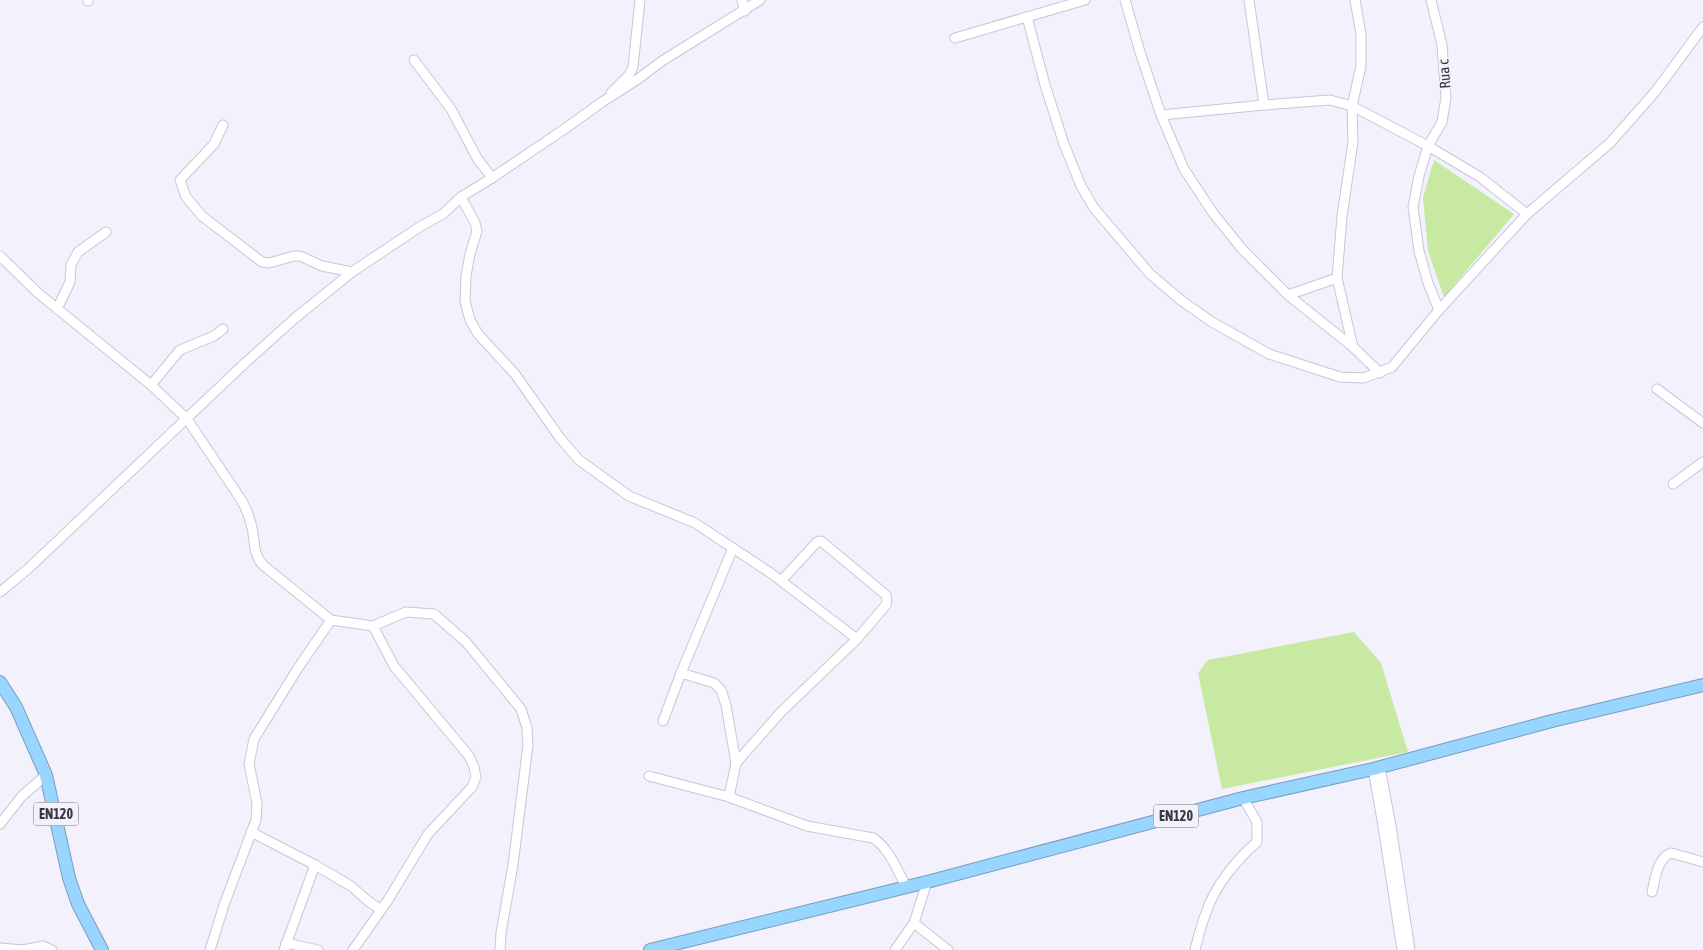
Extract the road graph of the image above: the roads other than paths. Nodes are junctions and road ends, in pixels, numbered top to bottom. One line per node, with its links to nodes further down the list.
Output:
1 (640, 0): 14 (street)
2 (742, 0): 9 (street)
3 (760, 0): 9 (street)
4 (1085, 0): 10 (street)
5 (1125, 0): 17 (street)
6 (1249, 0): 15 (street)
7 (1355, 0): 16 (street)
8 (1431, 0): 19 (street, Rua c)
9 (745, 10): 14 (street)
10 (1028, 17): 12 (street); 32 (street)
11 (1703, 27): 22 (street)
12 (955, 38)
13 (414, 60): 20 (street)
14 (602, 102): 20 (street)
15 (1264, 105): 16 (street); 17 (street)
16 (1352, 106): 19 (street); 26 (street)
17 (1162, 115): 27 (street)
18 (223, 125): 25 (street)
19 (1428, 146): 22 (street); 29 (street, Rua c)
20 (492, 178): 21 (street)
21 (461, 197): 25 (street); 39 (street)
22 (1527, 214): 29 (street)
23 (106, 232): 28 (street)
24 (0, 256): 28 (street)
25 (352, 272): 35 (street)
26 (1338, 278): 27 (street); 31 (street)
27 (1288, 295): 31 (street)
28 (56, 308): 33 (street)
29 (1439, 310): 32 (street)
30 (223, 329): 33 (street)
31 (1353, 347): 32 (street)
32 (1380, 373)
33 (151, 385): 35 (street)
34 (1657, 389): 36 (street)
35 (187, 419): 41 (street); 42 (street)
36 (1703, 423)
37 (1703, 462): 38 (street)
38 (1673, 484)
39 (733, 548): 40 (street); 45 (street)
40 (781, 581): 44 (street); 44 (street)
41 (0, 592)
42 (331, 620): 43 (street); 56 (street)
43 (373, 626): 62 (street); 72 (street)
44 (857, 639): 49 (street)
45 (681, 673): 48 (street); 49 (street)
46 (0, 682): 51 (highway, EN120)
47 (1703, 685): 50 (highway, EN120)
48 (663, 721)
49 (736, 763): 53 (street)
50 (1376, 768): 54 (highway, EN120); 77 (street); 78 (street)
51 (46, 775): 55 (street); 68 (highway, EN120)
52 (649, 776): 53 (street)
53 (729, 797): 60 (street)
54 (1243, 798): 59 (highway, EN120); 76 (street)
55 (0, 824)
56 (251, 832): 58 (street); 69 (street)
57 (1703, 862): 61 (street)
58 (315, 865): 62 (street); 64 (street)
59 (927, 882): 60 (highway, EN120); 63 (street)
60 (906, 886): 66 (highway, EN120)
61 (1652, 892)
62 (381, 910): 71 (street)
63 (914, 923): 74 (street); 75 (street)
64 (285, 947): 70 (street)
65 (0, 948): 67 (street)
66 (667, 948): 73 (highway, EN120)
67 (52, 950)
68 (102, 950)
69 (210, 950)
70 (318, 950)
71 (353, 950)
72 (500, 950)
73 (650, 950)
74 (895, 950)
75 (948, 950)
76 (1195, 950)
77 (1402, 950)
78 (1410, 950)

